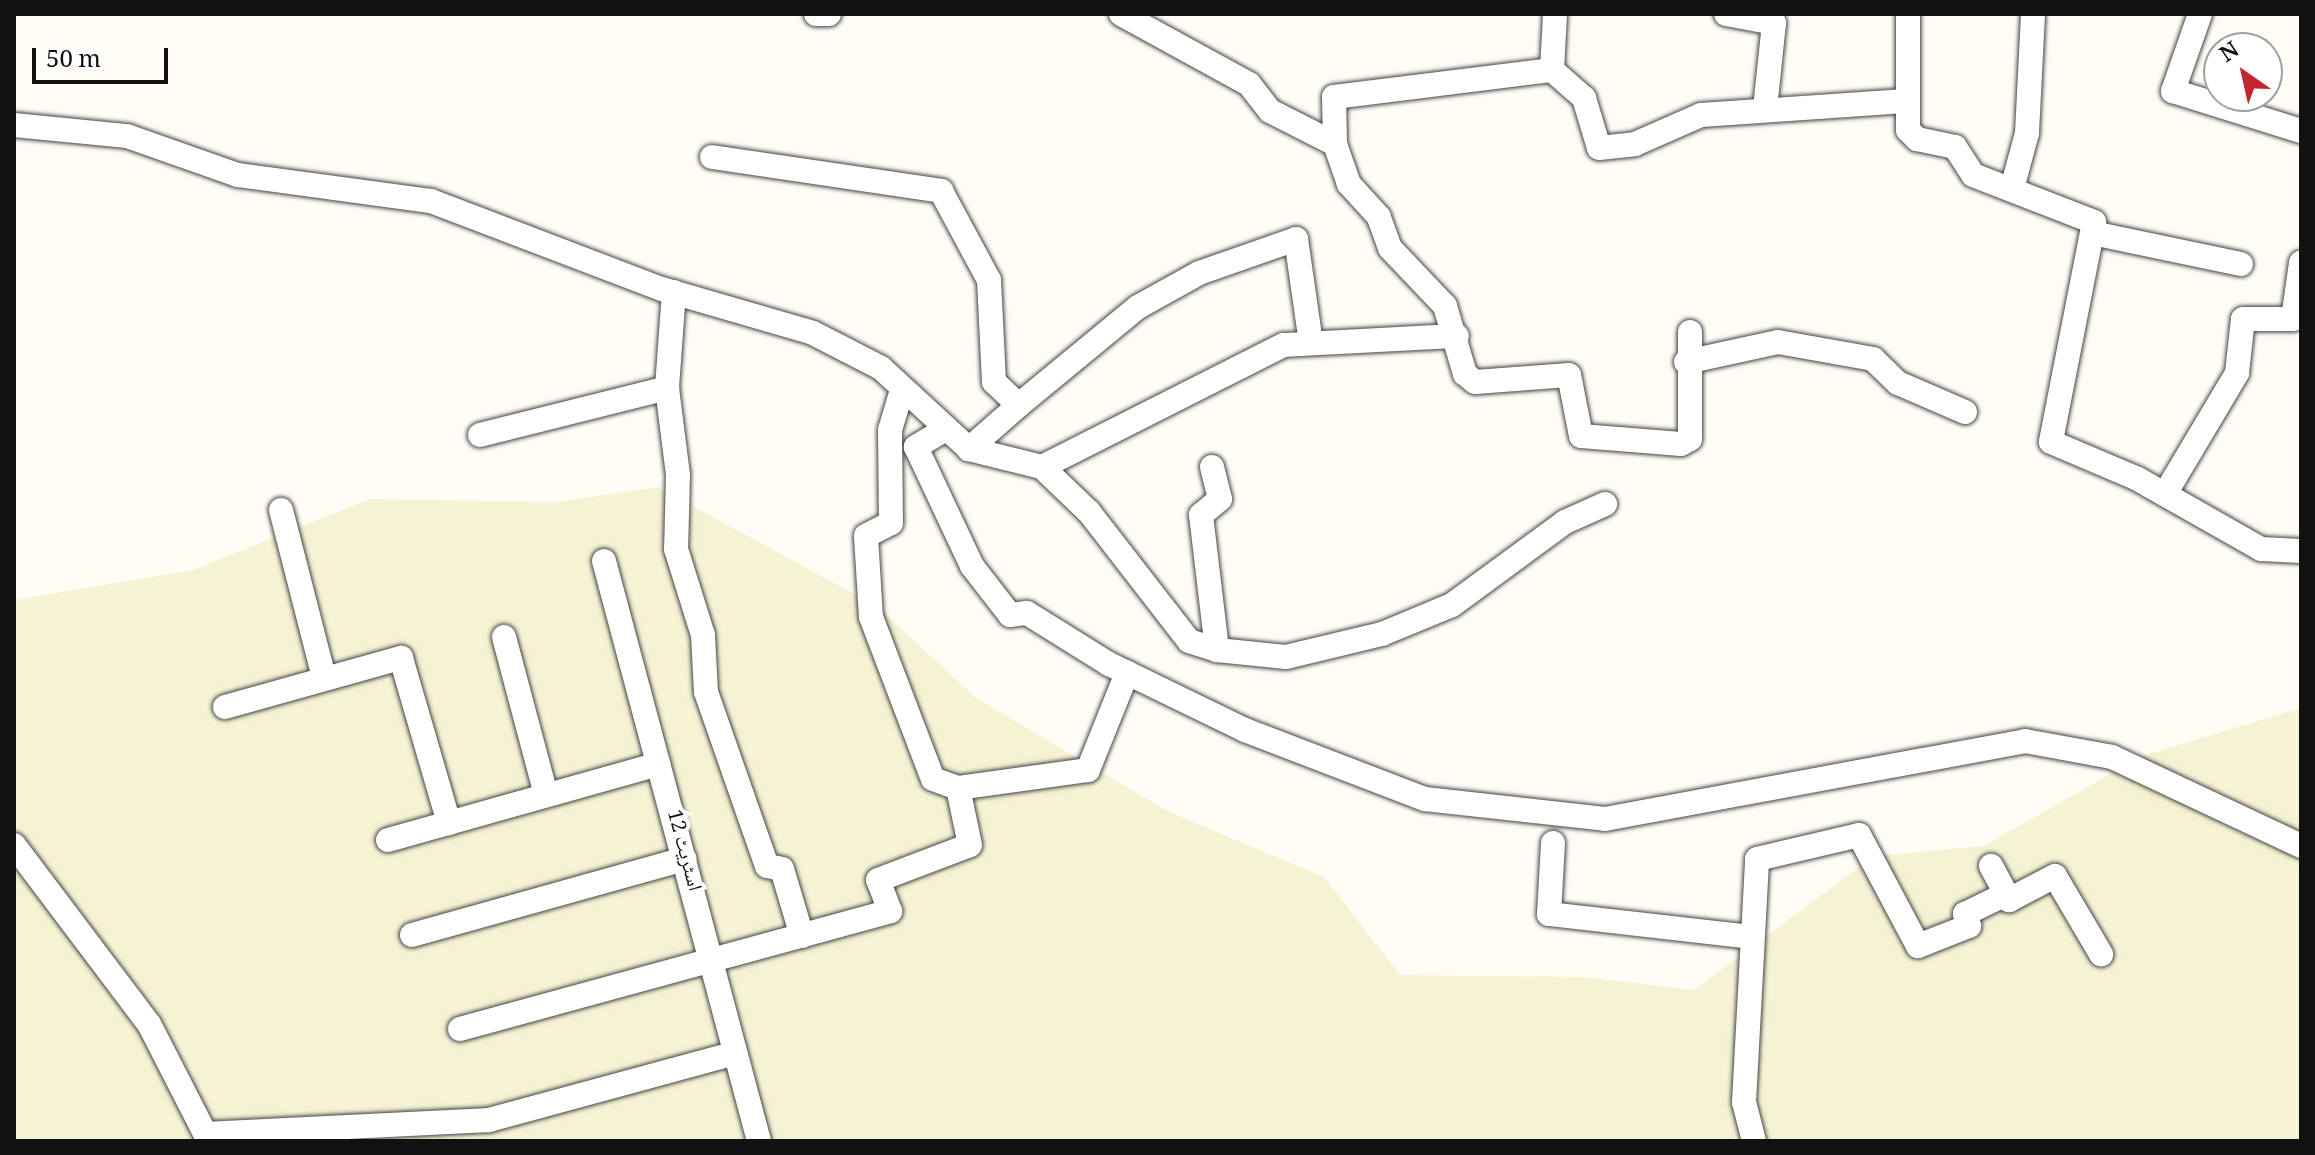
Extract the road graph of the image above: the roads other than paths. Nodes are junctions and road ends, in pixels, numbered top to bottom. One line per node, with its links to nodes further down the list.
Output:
1 (816, 14): 2 (street)
2 (829, 14)
3 (1121, 14): 14 (street)
4 (1555, 14): 9 (street)
5 (1726, 14): 11 (street)
6 (1908, 14): 10 (street)
7 (2033, 14): 16 (street)
8 (2200, 14): 13 (street)
9 (1552, 70): 11 (street); 14 (street)
10 (1906, 101): 11 (street); 16 (street)
11 (1765, 108)
12 (14, 125): 20 (street)
13 (2301, 131)
14 (1335, 144): 22 (street)
15 (712, 157): 27 (street)
16 (2013, 185): 17 (street)
17 (2097, 234): 19 (street); 34 (street)
18 (2301, 263): 34 (street)
19 (2241, 264)
20 (674, 292): 25 (street); 26 (street)
21 (1690, 332): 24 (street)
22 (1457, 336): 23 (street); 24 (street)
23 (1311, 343): 27 (street); 32 (street)
24 (1686, 362): 28 (street)
25 (667, 388): 30 (street); 56 (street)
26 (902, 390): 29 (street); 45 (street)
27 (1019, 405): 31 (street)
28 (1965, 412)
29 (944, 430): 31 (street); 41 (street)
30 (480, 435)
31 (969, 449): 32 (street)
32 (1042, 467): 40 (street)
33 (1212, 467): 40 (street)
34 (2165, 494): 37 (street)
35 (1605, 504): 40 (street)
36 (281, 510): 42 (street)
37 (2301, 551)
38 (604, 561): 44 (street, اسٹریٹ 12)
39 (504, 637): 46 (street)
40 (1217, 650)
41 (1127, 673): 45 (street); 51 (street)
42 (324, 678): 43 (street); 47 (street)
43 (225, 707)
44 (659, 764): 46 (street); 52 (street, اسٹریٹ 12)
45 (958, 788): 56 (street)
46 (546, 795): 47 (street)
47 (449, 823): 48 (street)
48 (388, 840)
49 (1553, 843): 57 (street)
50 (14, 845): 62 (street)
51 (2301, 846)
52 (685, 859): 55 (street); 59 (street, اسٹریٹ 12)
53 (1991, 866): 54 (street)
54 (2006, 894): 57 (street); 58 (street)
55 (412, 935)
56 (802, 936): 59 (street)
57 (1752, 937): 64 (street)
58 (2101, 954)
59 (711, 963): 60 (street); 61 (street, اسٹریٹ 12)
60 (460, 1029)
61 (735, 1053): 62 (street); 63 (street, اسٹریٹ 12)
62 (208, 1138)
63 (759, 1141)
64 (1754, 1141)

